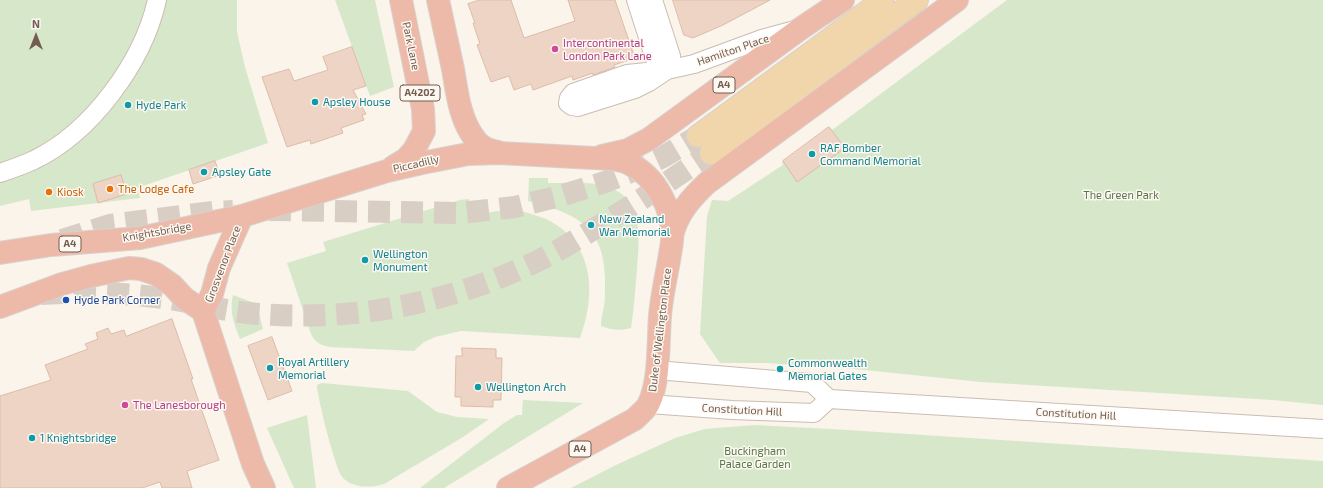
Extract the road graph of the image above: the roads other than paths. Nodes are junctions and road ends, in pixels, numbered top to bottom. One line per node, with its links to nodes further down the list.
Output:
1 (157, 0): 15 (street)
2 (401, 0): 14 (highway, Park Lane / A4202)
3 (438, 0): 12 (highway, A4202)
4 (636, 0): 11 (street)
5 (653, 0): 11 (street)
6 (843, 0): 10 (highway, A4)
7 (883, 0): 8 (main road, A4)
8 (917, 0)
9 (957, 0): 17 (highway, A4)
10 (800, 29): 11 (street, Hamilton Place); 13 (highway, A4)
11 (667, 70)
12 (499, 153): 13 (highway, Piccadilly / A4); 14 (highway, Piccadilly / A4)
13 (597, 158): 17 (highway, Duke of Wellington Place / A4)
14 (387, 171): 16 (highway, Piccadilly / A4)
15 (0, 173)
16 (242, 216): 18 (highway, Knightsbridge / A4); 20 (highway, Grosvenor Place)
17 (672, 239): 21 (highway, Duke of Wellington Place / A4)
18 (0, 253)
19 (0, 307): 20 (highway, Grosvenor Place)
20 (203, 311): 25 (highway, Grosvenor Place)
21 (656, 370): 22 (street); 23 (highway, Duke of Wellington Place / A4)
22 (829, 399): 23 (street, Constitution Hill); 24 (street, Constitution Hill)
23 (649, 404): 26 (highway, Duke of Wellington Place / A4)
24 (1323, 429)
25 (264, 488)
26 (508, 488)

